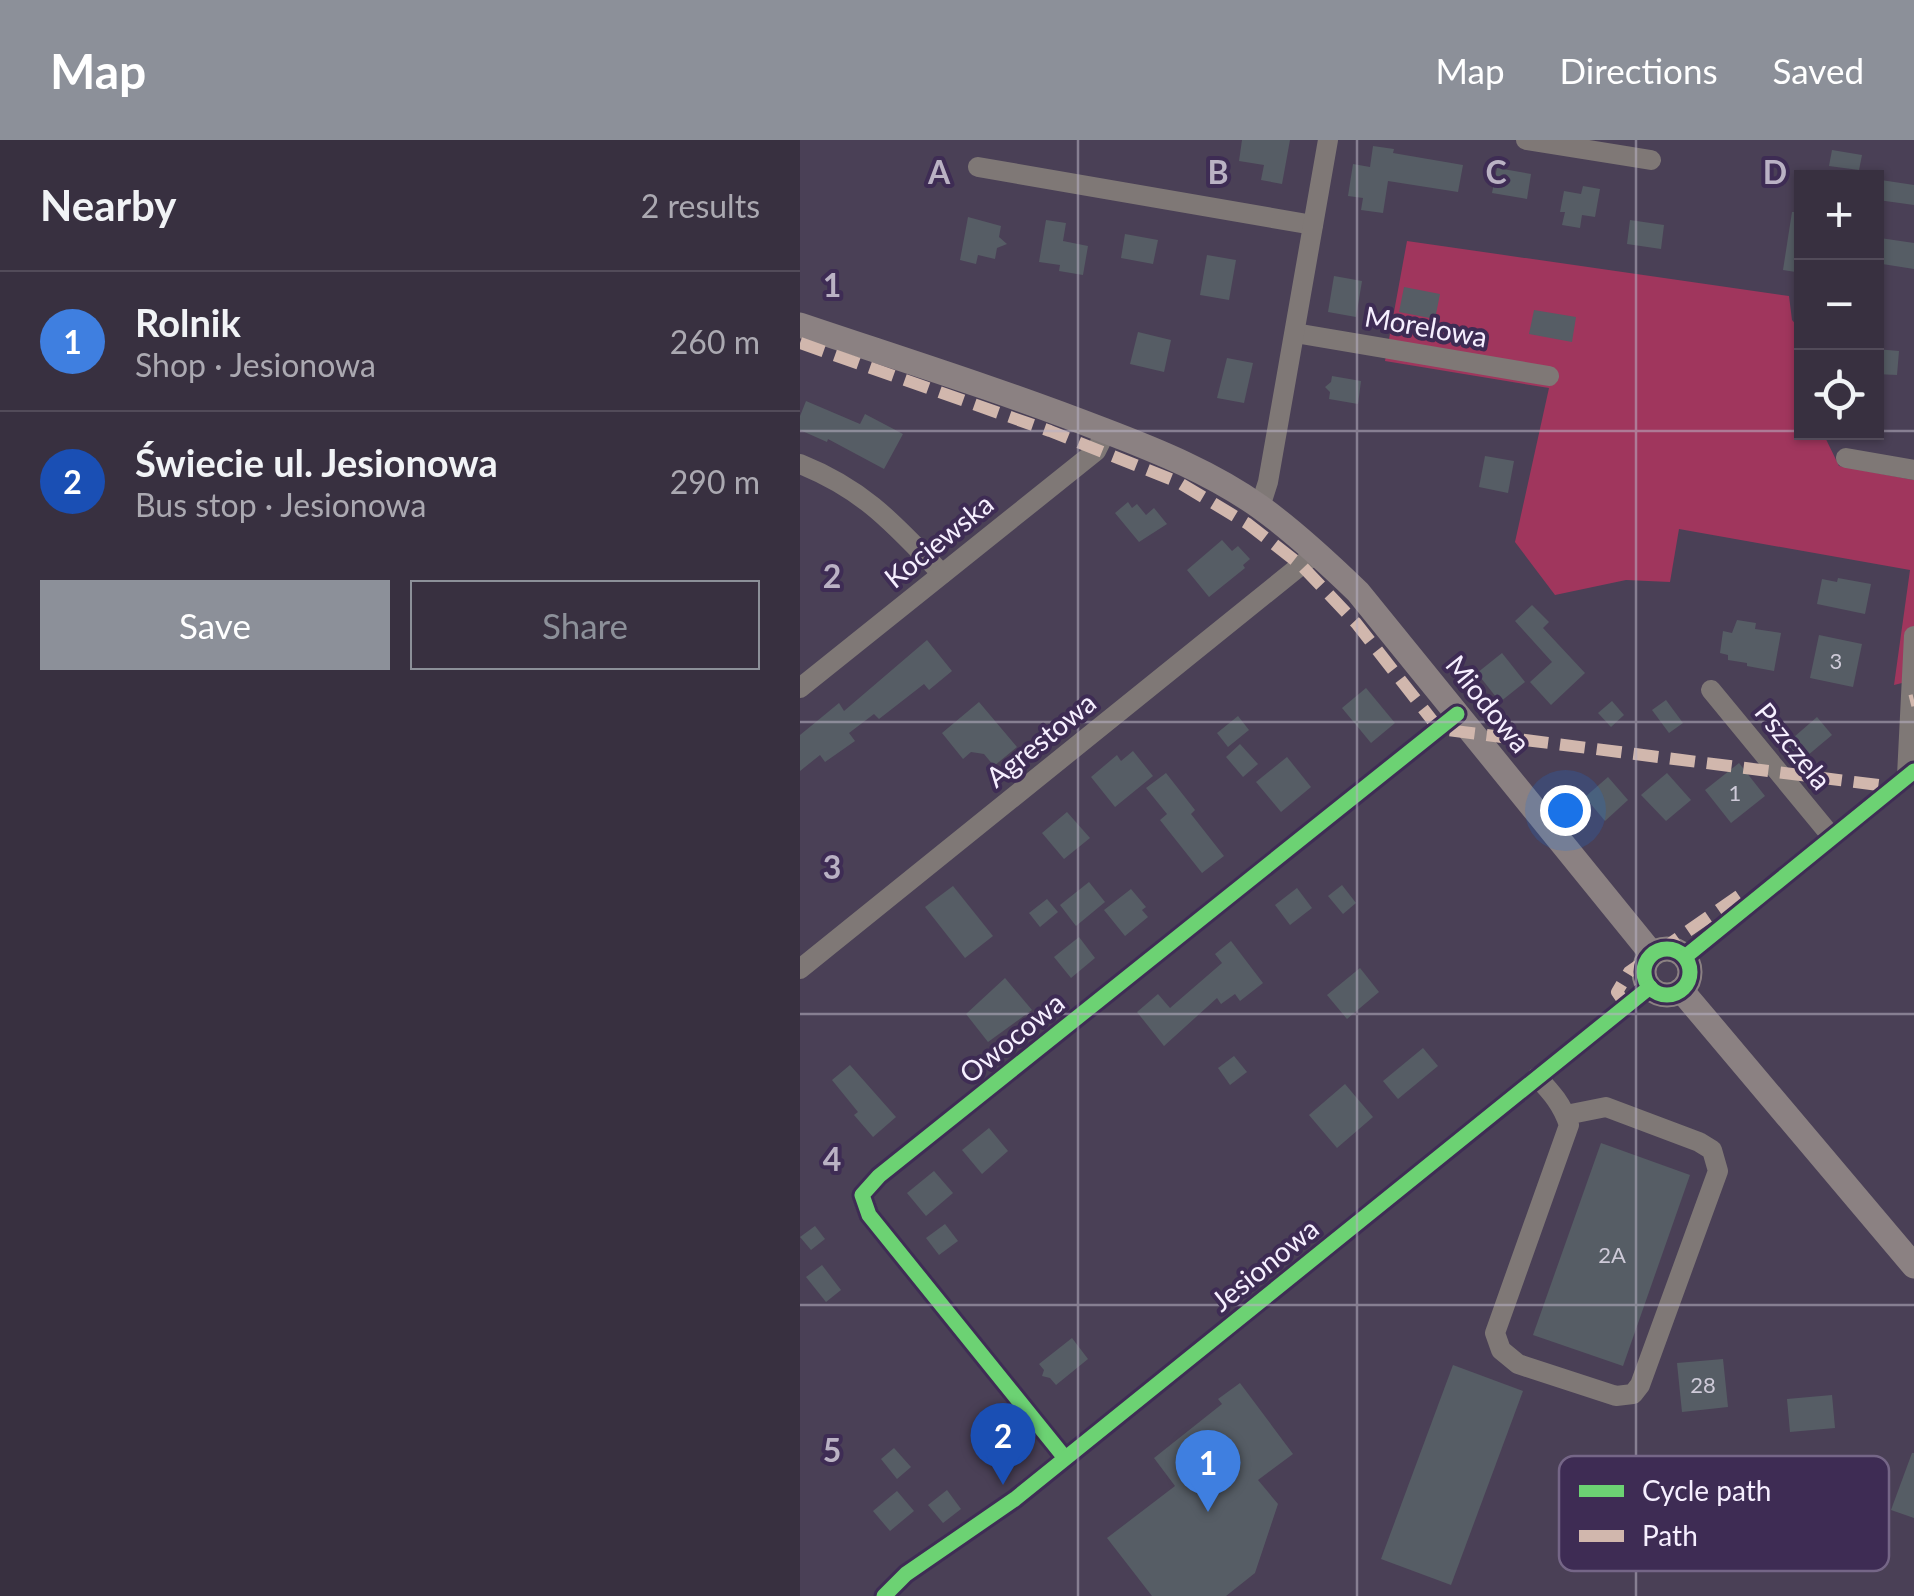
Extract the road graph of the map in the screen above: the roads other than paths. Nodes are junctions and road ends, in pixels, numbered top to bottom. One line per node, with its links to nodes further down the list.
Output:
1 (1328, 140): 5 (street)
2 (1526, 140): 3 (street)
3 (1651, 160)
4 (978, 167): 5 (street)
5 (1312, 225): 7 (street)
6 (800, 325): 9 (main road, Miodowa)
7 (1295, 333): 8 (street, Morelowa); 13 (street)
8 (1549, 376)
9 (1106, 431): 13 (main road, Miodowa); 15 (street, Kociewska)
10 (1846, 458): 12 (street)
11 (800, 464): 15 (street)
12 (1914, 470)
13 (1260, 507): 14 (main road, Miodowa)
14 (1316, 552): 19 (main road, Miodowa); 24 (street, Agrestowa)
15 (942, 574): 17 (street, Kociewska)
16 (1914, 636): 20 (street)
17 (800, 688)
18 (1711, 690): 21 (street, Pszczela)
19 (1458, 714): 22 (main road, Miodowa); 30 (street, Owocowa)
20 (1911, 773): 21 (street)
21 (1832, 837): 23 (street)
22 (1652, 954): 23 (main road); 25 (main road)
23 (1685, 957): 26 (main road)
24 (800, 969)
25 (1650, 987): 26 (main road); 27 (street, Jesionowa)
26 (1682, 990): 29 (main road)
27 (1536, 1077): 28 (street); 30 (street, Jesionowa)
28 (1566, 1115): 28 (street)
29 (1914, 1266)
30 (1066, 1458): 31 (street, Jesionowa)
31 (886, 1596)

